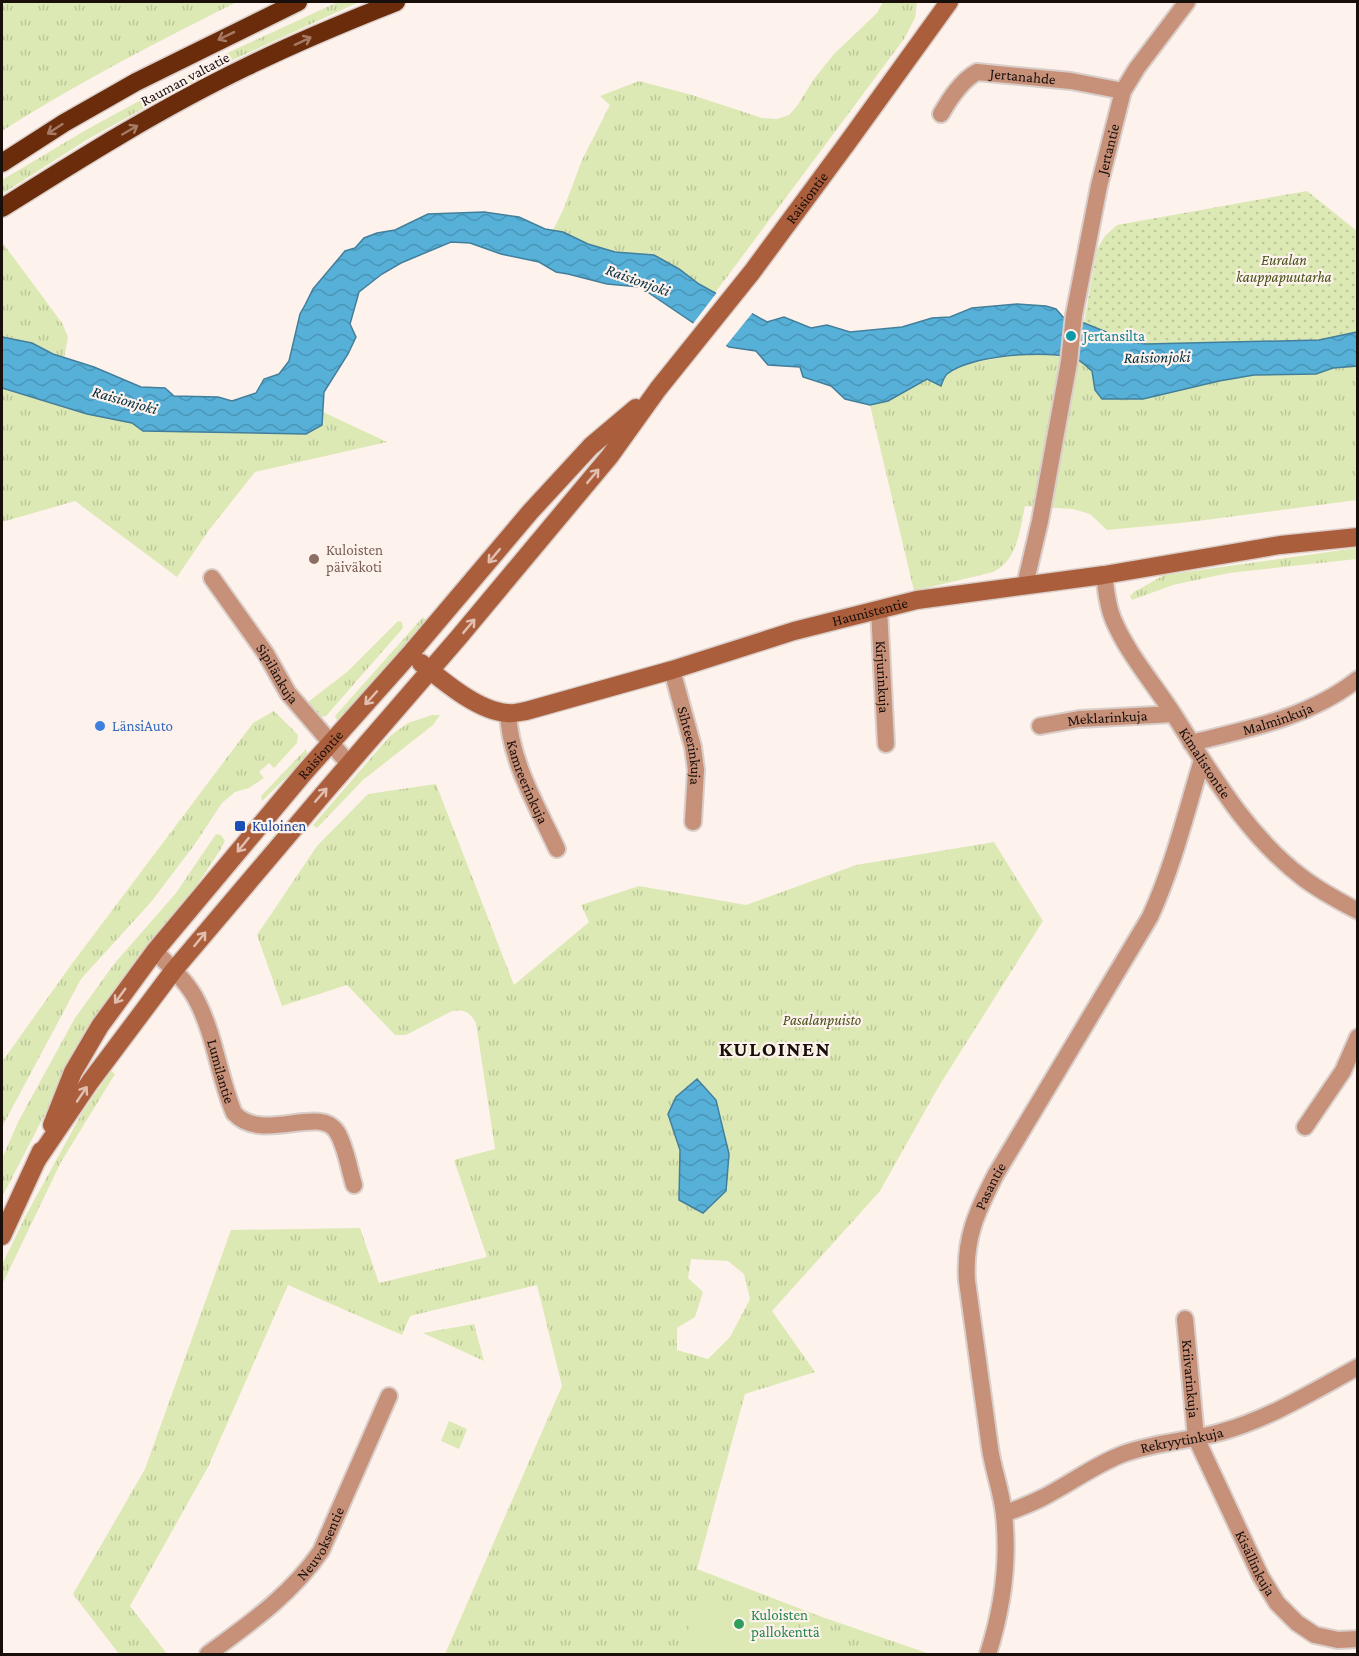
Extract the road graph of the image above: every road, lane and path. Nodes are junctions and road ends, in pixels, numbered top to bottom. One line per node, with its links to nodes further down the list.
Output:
1 (298, 2): 7 (highway, Rauman valtatie, one-way to 7)
2 (396, 2): 8 (highway, Rauman valtatie, one-way to 2)
3 (949, 2): 9 (main road, Raisiontie)
4 (1187, 2): 5 (street, Jertantie)
5 (1123, 91): 6 (street, Jertanahde); 13 (street, Jertantie)
6 (941, 114)
7 (2, 163)
8 (2, 208)
9 (658, 389): 15 (main road, Raisiontie, one-way to 15); 16 (main road, Raisiontie, one-way to 9)
10 (1358, 537): 11 (main road, Haunistentie)
11 (1104, 574): 13 (main road, Haunistentie); 20 (street, Kimalistontie)
12 (212, 578): 22 (street, Sipilänkuja)
13 (1025, 585): 14 (main road, Haunistentie)
14 (879, 609): 17 (main road, Haunistentie); 24 (street, Kirjurinkuja)
15 (410, 654): 16 (main road, Haunistentie); 22 (main road, Raisiontie, one-way to 22)
16 (430, 670): 19 (main road, Haunistentie); 26 (main road, Raisiontie)
17 (672, 670): 19 (main road, Haunistentie); 27 (street, Sihteerinkuja)
18 (1358, 679): 23 (street, Malminkuja)
19 (508, 713): 28 (street, Kamreerinkuja)
20 (1173, 714): 21 (street, Meklarinkuja); 23 (street, Kimalistontie)
21 (1040, 726)
22 (331, 742): 26 (street, Sipilänkuja); 30 (main road, Raisiontie, one-way to 30)
23 (1191, 743): 25 (street, Kimalistontie)
24 (886, 744)
25 (1202, 760): 29 (street, Kimalistontie); 42 (street, Pasantie)
26 (349, 764): 31 (main road, Raisiontie, one-way to 26)
27 (693, 822)
28 (557, 849)
29 (1358, 911)
30 (155, 951): 31 (street, Lumilantie); 34 (main road, Raisiontie, one-way to 34)
31 (174, 970): 34 (main road, Raisiontie, one-way to 31); 35 (street, Lumilantie)
32 (1358, 1037): 33 (street)
33 (1305, 1127)
34 (37, 1160): 36 (main road, Raisiontie)
35 (354, 1185)
36 (6, 1213): 37 (main road, Raisiontie)
37 (2, 1236)
38 (1185, 1319): 41 (street, Kriivarinkuja)
39 (1358, 1367): 41 (street, Rekryytinkuja)
40 (389, 1396): 44 (street, Neuvoksentie)
41 (1196, 1438): 42 (street, Rekryytinkuja); 43 (street, Kisällinkuja)
42 (1004, 1514): 45 (street, Pasantie)
43 (1358, 1639)
44 (208, 1654)
45 (988, 1654)

